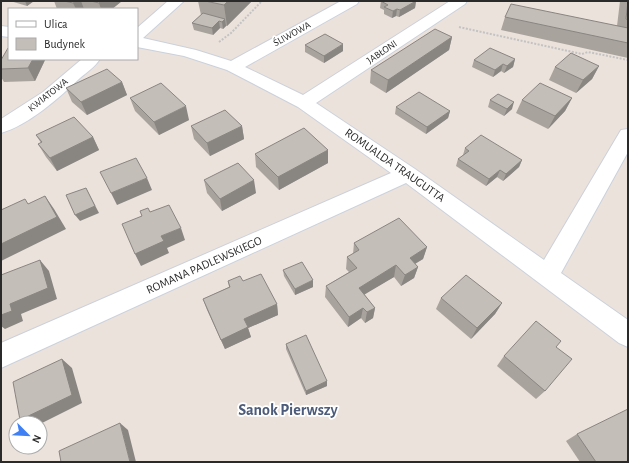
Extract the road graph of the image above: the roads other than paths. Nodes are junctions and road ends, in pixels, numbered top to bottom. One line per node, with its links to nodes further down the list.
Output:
1 (177, 1): 4 (street)
2 (352, 1): 7 (street, ŚLIWOWA)
3 (460, 1): 8 (street, JABŁONI)
4 (138, 35)
5 (138, 42): 7 (street, ROMUALDA TRAUGUTTA)
6 (91, 60): 9 (street, KWIATOWA)
7 (233, 67): 8 (street, ROMUALDA TRAUGUTTA)
8 (304, 103): 11 (street, ROMUALDA TRAUGUTTA)
9 (1, 127)
10 (628, 135): 12 (street)
11 (408, 174): 12 (street, ROMUALDA TRAUGUTTA); 14 (street, ROMANA PADLEWSKIEGO)
12 (548, 275): 13 (street, ROMUALDA TRAUGUTTA)
13 (628, 335)
14 (1, 356)

